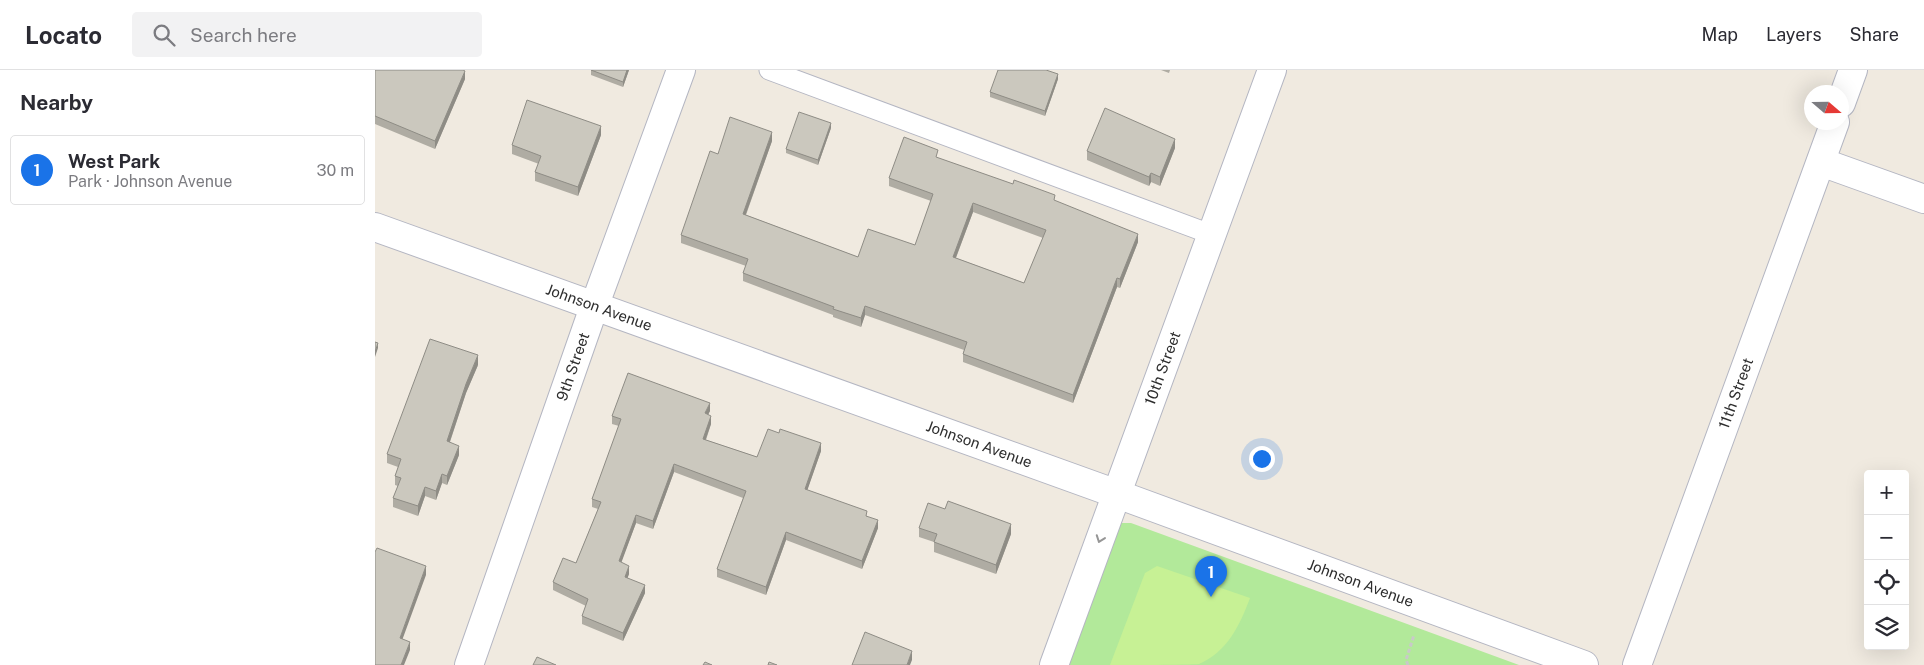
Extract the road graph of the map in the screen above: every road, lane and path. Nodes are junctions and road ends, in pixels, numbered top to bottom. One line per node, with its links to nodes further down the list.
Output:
1 (681, 70): 11 (street, 9th Street)
2 (769, 70): 10 (lane)
3 (1273, 70): 10 (street, 10th Street)
4 (1853, 70): 5 (street)
5 (1848, 85)
6 (1832, 130): 7 (street, 11th Street)
7 (1821, 162): 8 (street); 16 (street, 11th Street)
8 (1924, 199)
9 (375, 227): 11 (street, Johnson Avenue)
10 (1213, 235): 12 (street, 10th Street)
11 (594, 307): 12 (street, Johnson Avenue); 13 (street, 9th Street)
12 (1117, 494): 14 (street, 10th Street, one-way to 14); 15 (street, Johnson Avenue)
13 (469, 665)
14 (1054, 665)
15 (1585, 665)
16 (1637, 665)

